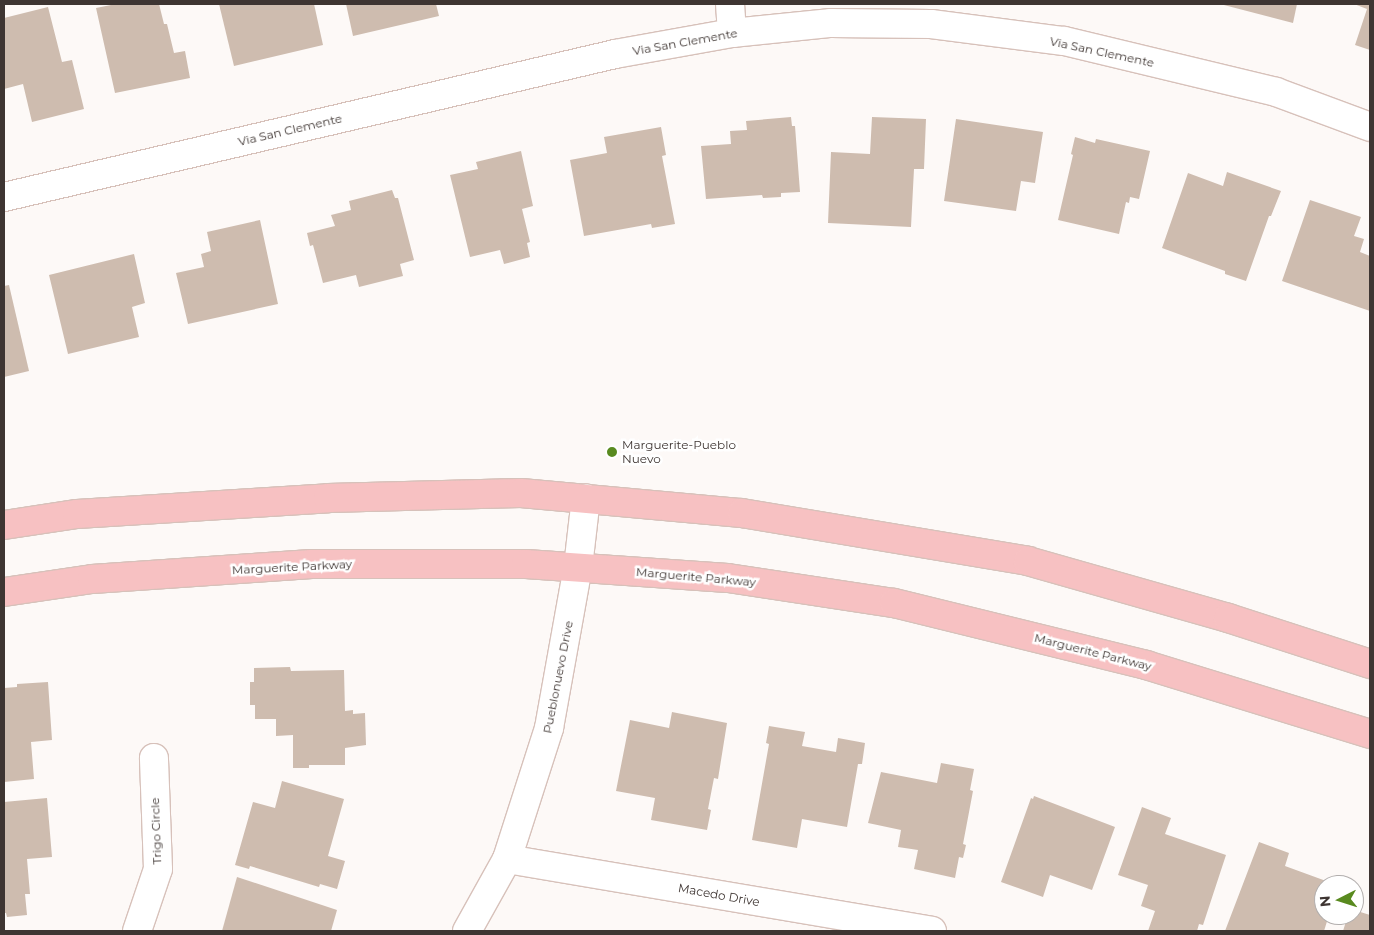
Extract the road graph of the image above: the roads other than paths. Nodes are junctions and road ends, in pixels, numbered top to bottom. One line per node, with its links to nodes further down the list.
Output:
1 (730, 4): 2 (street)
2 (732, 32): 3 (street, Via San Clemente); 4 (street, Via San Clemente)
3 (1370, 127)
4 (4, 197)
5 (586, 498): 6 (main road); 7 (street, Pueblonuevo Drive); 9 (main road)
6 (4, 525)
7 (578, 567): 8 (main road, Marguerite Parkway); 10 (main road, Marguerite Parkway); 12 (street, Pueblonuevo Drive)
8 (4, 592)
9 (1370, 664)
10 (1370, 734)
11 (154, 758): 13 (street, Trigo Circle)
12 (506, 858): 14 (street, Pueblonuevo Drive); 15 (street, Macedo Drive)
13 (137, 931)
14 (467, 931)
15 (932, 931)

